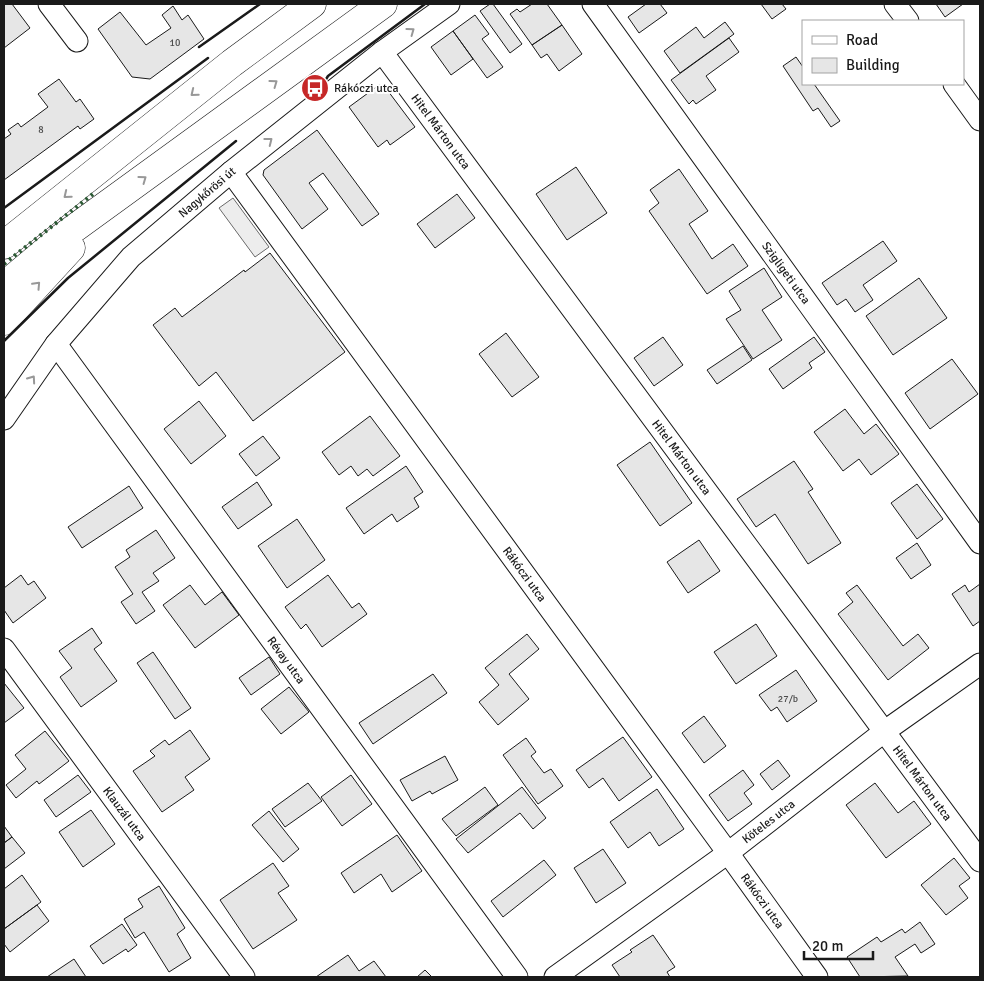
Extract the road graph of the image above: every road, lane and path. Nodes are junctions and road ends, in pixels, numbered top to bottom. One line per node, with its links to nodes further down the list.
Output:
1 (50, 4): 8 (street)
2 (312, 4): 14 (main road, one-way to 14)
3 (383, 4): 13 (main road, one-way to 3)
4 (449, 4): 9 (street, Nagykőrösi út, one-way to 4)
5 (592, 4): 19 (street, Szigligeti utca)
6 (895, 4): 7 (street)
7 (907, 20)
8 (77, 41)
9 (382, 52): 12 (street, Nagykőrösi út, one-way to 9); 22 (street, Hitel Márton utca)
10 (955, 85): 11 (street)
11 (980, 120)
12 (231, 172): 17 (street, Nagykőrösi út); 23 (street, Rákóczi utca)
13 (104, 208): 15 (main road); 16 (main road, one-way to 13)
14 (4, 245)
15 (4, 286)
16 (4, 321)
17 (56, 344): 18 (street, Nagykőrösi út, one-way to 17); 26 (street, Révay utca)
18 (4, 419)
19 (980, 543)
20 (4, 649): 25 (street, Klauzál utca)
21 (980, 664): 22 (street, Köteles utca)
22 (885, 731): 23 (street, Köteles utca); 24 (street, Hitel Márton utca)
23 (728, 853): 27 (street, Köteles utca); 28 (street, Rákóczi utca)
24 (980, 861)
25 (244, 977)
26 (518, 977)
27 (556, 977)
28 (817, 977)

